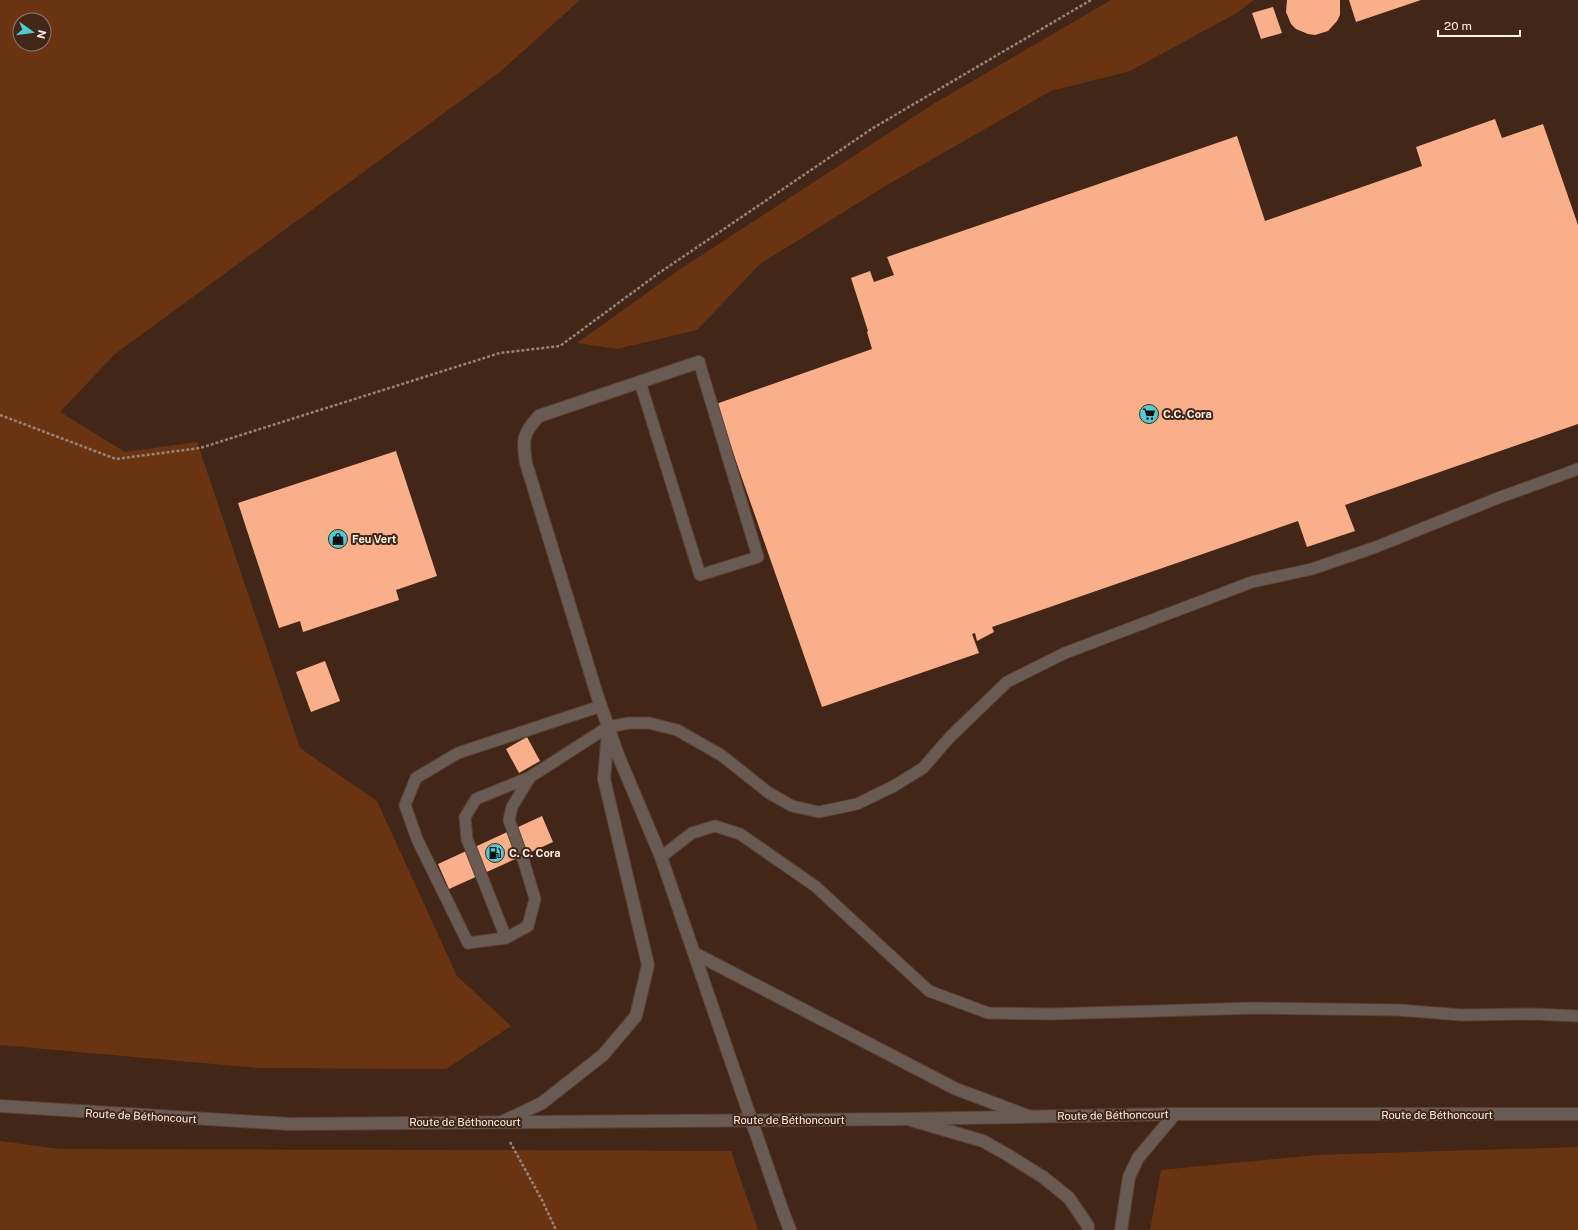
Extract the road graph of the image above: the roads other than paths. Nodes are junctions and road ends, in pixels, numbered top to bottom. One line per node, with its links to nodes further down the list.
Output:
1 (699, 362): 2 (street); 2 (lane)
2 (640, 382): 4 (street)
3 (1578, 469): 5 (lane)
4 (601, 706): 5 (street); 8 (lane)
5 (608, 727): 6 (lane); 7 (street); 16 (street)
6 (530, 777): 8 (lane); 8 (lane)
7 (661, 857): 9 (street); 10 (lane)
8 (506, 938)
9 (694, 953): 14 (street); 17 (street, bridge)
10 (1578, 1016)
11 (0, 1106): 16 (street, Route de Béthoncourt)
12 (1175, 1114): 13 (street, Route de Béthoncourt); 14 (street, Route de Béthoncourt); 19 (street)
13 (1578, 1114)
14 (1028, 1116): 15 (street, Route de Béthoncourt)
15 (908, 1119): 16 (street, Route de Béthoncourt); 18 (street)
16 (502, 1122)
17 (790, 1230)
18 (1088, 1230)
19 (1121, 1230)

